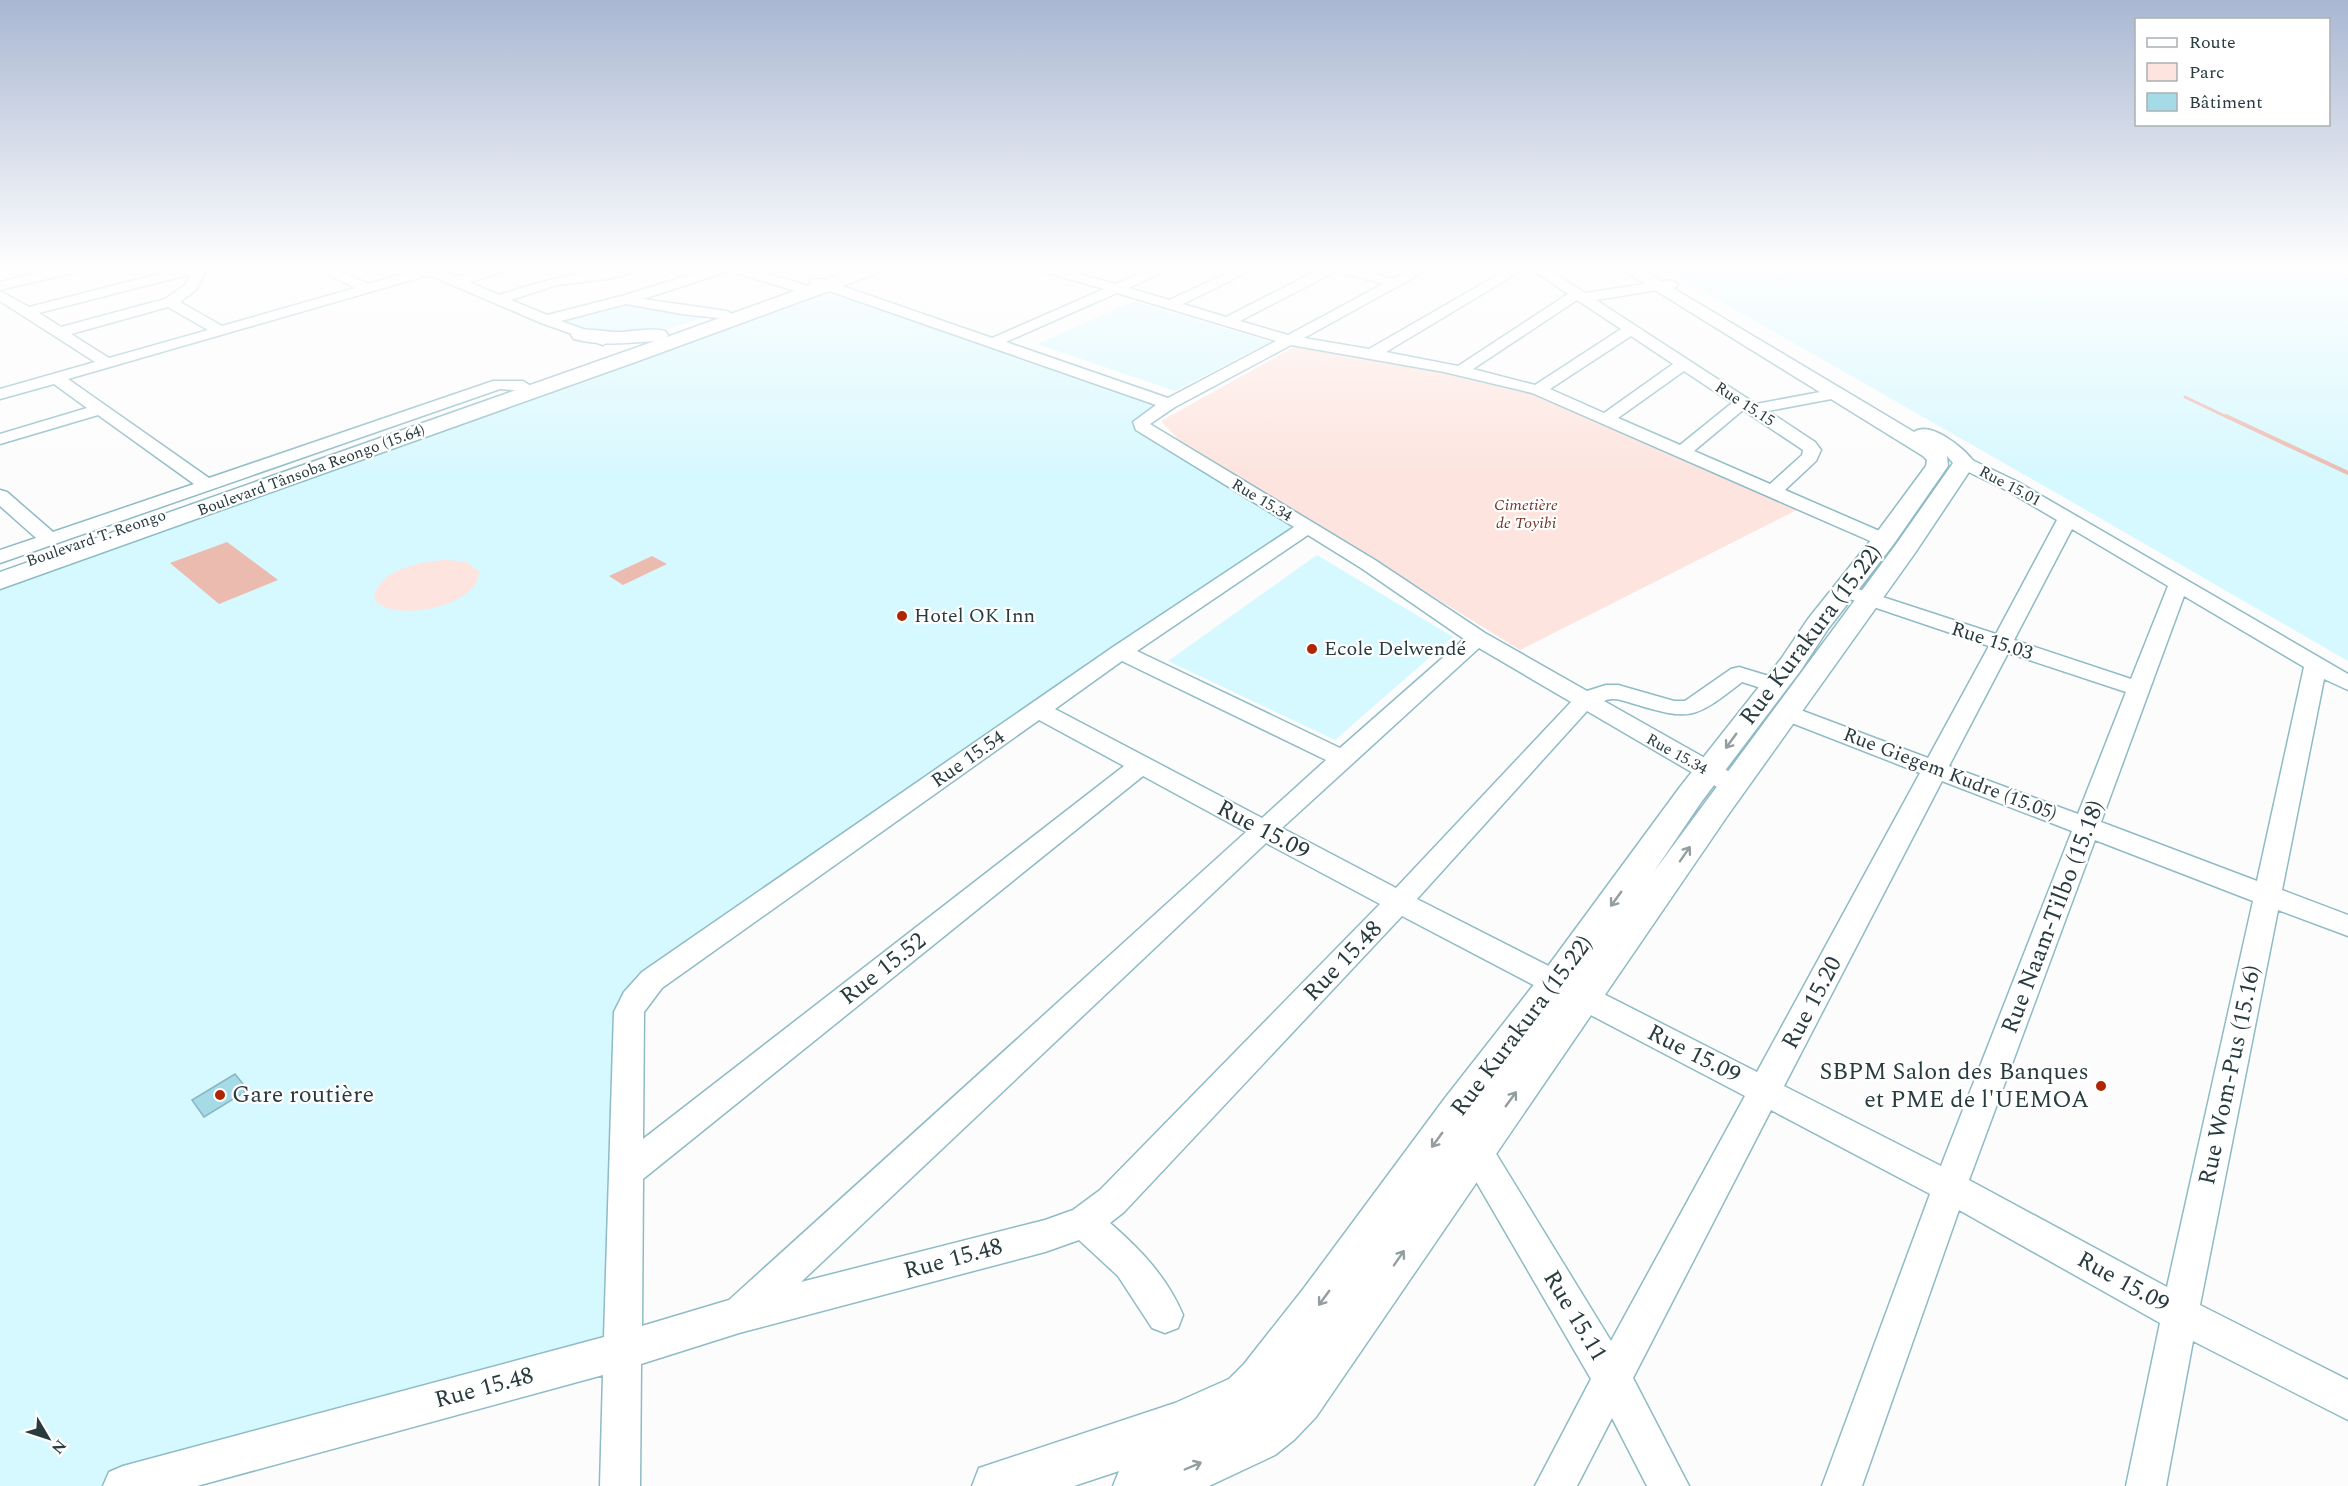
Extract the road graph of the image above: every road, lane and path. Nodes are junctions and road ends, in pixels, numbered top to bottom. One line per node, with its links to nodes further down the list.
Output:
1 (70, 338): 21 (street)
2 (194, 338): 21 (street)
3 (590, 338): 19 (street)
4 (617, 338): 19 (highway)
5 (635, 338): 19 (highway, Boulevard Tânsoba Reongo (15.64))
6 (647, 338): 19 (highway, Boulevard T. Reongo)
7 (988, 338): 18 (street)
8 (1001, 338): 18 (street)
9 (1284, 338): 17 (street)
10 (1293, 338): 17 (street)
11 (1399, 338): 20 (street)
12 (1512, 338): 23 (street)
13 (1617, 338): 26 (street)
14 (1645, 338): 22 (street, Rue 15.15)
15 (1748, 338): 28 (main road, Rue 15.01)
16 (1757, 338): 36 (main road, Rue 15.01)
17 (1290, 340): 20 (street); 29 (street)
18 (995, 341): 29 (street)
19 (609, 346): 25 (highway, Boulevard T. Reongo); 46 (highway, Boulevard Tânsoba Reongo (15.64))
20 (1372, 354): 23 (street)
21 (107, 363): 24 (street)
22 (1683, 364): 30 (street, Rue 15.15); 32 (street)
23 (1462, 370): 26 (street)
24 (56, 378): 27 (street); 31 (street)
25 (530, 384): 37 (street); 45 (highway, Boulevard T. Reongo)
26 (1538, 390): 32 (street)
27 (0, 394)
28 (1836, 394): 30 (street); 34 (main road, Rue 15.01)
29 (1169, 404): 41 (street, Rue 15.34)
30 (1748, 406): 35 (street); 38 (street, Rue 15.15)
31 (100, 409): 33 (street); 37 (street)
32 (1606, 419): 35 (street)
33 (0, 439)
34 (1921, 445): 43 (main road, Rue Kurakura (15.22))
35 (1681, 453): 38 (street)
36 (1964, 463): 40 (street, Rue 15.01); 48 (main road, Rue Kurakura (15.22))
37 (207, 485): 42 (street)
38 (1773, 491): 43 (street)
39 (0, 496): 42 (street)
40 (2068, 518): 47 (street, Rue 15.01); 50 (street, Rue 15.20)
41 (1307, 527): 49 (street, Rue 15.34); 51 (street, Rue 15.54)
42 (50, 540): 44 (street)
43 (1884, 540): 48 (main road, Rue Kurakura (15.22))
44 (0, 557)
45 (0, 571)
46 (0, 581)
47 (2178, 585): 52 (street, Rue 15.01); 54 (street, Rue Naam-Tilbo (15.18))
48 (1857, 595): 50 (street, Rue 15.03); 55 (main road, Rue Kurakura (15.22))
49 (1477, 638): 56 (street, Rue 15.34); 58 (street)
50 (2001, 645): 54 (street, Rue 15.03); 60 (street, Rue 15.20)
51 (1120, 652): 57 (street, Rue 15.54); 58 (street)
52 (2316, 665): 53 (street, Rue 15.01); 64 (street, Rue Wom-Pus (15.16))
53 (2348, 683)
54 (2139, 689): 62 (street, Rue Naam-Tilbo (15.18))
55 (1780, 699): 56 (street, Rue Giegem Kudre (15.05)); 60 (street, Rue Giegem Kudre (15.05)); 61 (main road, Rue Kurakura (15.22))
56 (1585, 700): 61 (street, Rue 15.34); 65 (street, Rue 15.48)
57 (1038, 710): 59 (street, Rue 15.09); 70 (street, Rue 15.54)
58 (1344, 759): 63 (street)
59 (1141, 765): 63 (street, Rue 15.09); 70 (street, Rue 15.52)
60 (1934, 768): 62 (street, Rue Giegem Kudre (15.05)); 68 (street, Rue 15.20)
61 (1721, 778): 67 (main road, Rue Kurakura (15.22))
62 (2088, 826): 64 (street, Rue Giegem Kudre (15.05)); 71 (street, Rue Naam-Tilbo (15.18))
63 (1264, 830): 65 (street, Rue 15.09); 74 (street)
64 (2269, 896): 66 (street, Rue Giegem Kudre (15.05)); 73 (street, Rue Wom-Pus (15.16))
65 (1399, 903): 67 (street, Rue 15.09); 72 (street, Rue 15.48)
66 (2348, 926)
67 (1570, 990): 68 (street, Rue 15.09); 69 (main road, Rue Kurakura (15.22), one-way to 67); 81 (main road, Rue Kurakura (15.22), one-way to 81)
68 (1766, 1091): 71 (street, Rue 15.09); 77 (street, Rue 15.20)
69 (1475, 1149): 77 (street, Rue 15.11); 82 (main road, Rue Kurakura (15.22), one-way to 69)
70 (625, 1173): 76 (street)
71 (1950, 1187): 73 (street, Rue 15.09); 85 (street, Rue Naam-Tilbo (15.18))
72 (1084, 1222): 74 (street, Rue 15.48); 75 (street)
73 (2180, 1314): 78 (street, Rue 15.09); 86 (street, Rue Wom-Pus (15.16))
74 (739, 1315): 76 (street, Rue 15.48)
75 (1166, 1315)
76 (622, 1351): 79 (street, Rue 15.48); 80 (street)
77 (1613, 1380): 83 (street, Rue 15.20); 84 (street, Rue 15.11)
78 (2348, 1401)
79 (123, 1486)
80 (620, 1486)
81 (997, 1486)
82 (1138, 1486)
83 (1555, 1486)
84 (1669, 1486)
85 (1842, 1486)
86 (2146, 1486)

